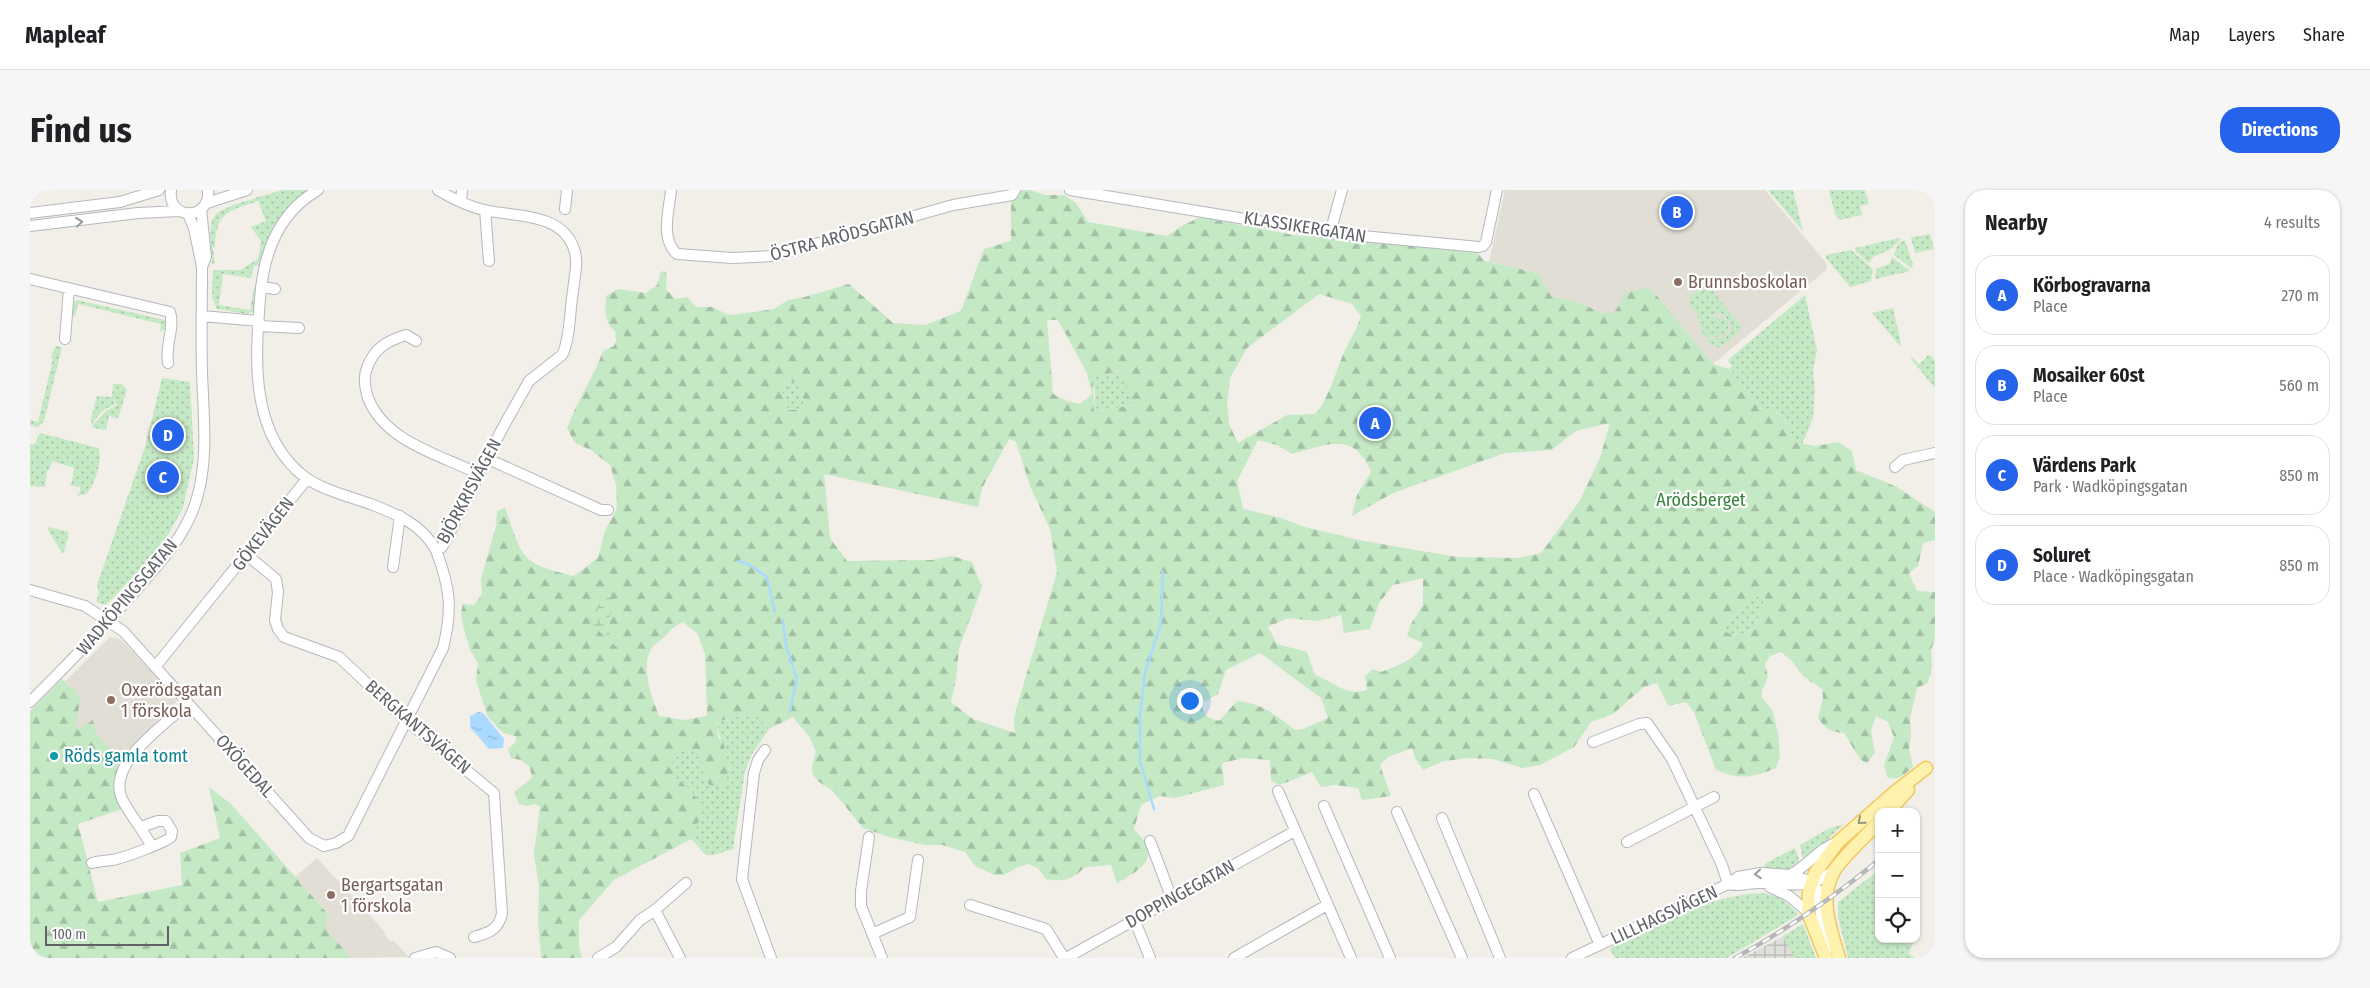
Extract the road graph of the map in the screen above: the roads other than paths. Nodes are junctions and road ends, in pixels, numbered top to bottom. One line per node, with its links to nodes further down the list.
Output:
1 (159, 190): 19 (street)
2 (171, 190): 18 (street, WADKÖPINGSGATAN)
3 (208, 190): 15 (street, WADKÖPINGSGATAN)
4 (247, 190): 15 (street)
5 (318, 190): 25 (street)
6 (438, 190): 14 (street, BJÖRKRISVÄGEN)
7 (462, 190): 14 (street)
8 (567, 190): 16 (street)
9 (671, 190): 13 (street, ÖSTRA ARÖDSGATAN)
10 (1074, 190): 21 (street, KLASSIKERGATAN)
11 (1342, 190): 21 (street)
12 (1497, 190): 21 (street, KLASSIKERGATAN)
13 (1013, 193)
14 (461, 202): 17 (street, BJÖRKRISVÄGEN)
15 (204, 206): 18 (street); 23 (street, WADKÖPINGSGATAN)
16 (565, 209)
17 (484, 210): 22 (street); 35 (street, BJÖRKRISVÄGEN)
18 (183, 212): 20 (street, one-way to 18); 23 (street, WADKÖPINGSGATAN)
19 (30, 213)
20 (30, 226)
21 (1330, 233)
22 (489, 261)
23 (202, 268): 28 (street, WADKÖPINGSGATAN)
24 (30, 279): 26 (street)
25 (261, 287): 27 (street); 29 (street)
26 (69, 288): 31 (street); 33 (street)
27 (275, 289)
28 (202, 316): 29 (street); 45 (street, WADKÖPINGSGATAN)
29 (259, 324): 30 (street); 38 (street)
30 (299, 328)
31 (66, 339)
32 (416, 340): 37 (street)
33 (168, 363)
34 (1935, 453): 36 (street)
35 (488, 459): 37 (street, BJÖRKRISVÄGEN); 39 (street)
36 (1895, 467)
37 (479, 474): 41 (street, BJÖRKRISVÄGEN)
38 (308, 479): 40 (street); 42 (street, GÖKEVÄGEN)
39 (608, 510)
40 (400, 516): 41 (street); 43 (street)
41 (436, 550): 50 (street, BJÖRKRISVÄGEN)
42 (247, 555): 46 (street, GÖKEVÄGEN); 50 (street, BERGKANTSVÄGEN)
43 (393, 567)
44 (30, 590): 45 (street, OXÖGEDAL)
45 (108, 621): 46 (street, OXÖGEDAL); 47 (street, WADKÖPINGSGATAN)
46 (155, 666): 49 (street, OXÖGEDAL)
47 (35, 690): 48 (street, WADKÖPINGSGATAN)
48 (30, 702)
49 (188, 703): 64 (street); 70 (street, OXÖGEDAL)
50 (406, 720): 70 (street, BJÖRKRISVÄGEN); 87 (street, BERGKANTSVÄGEN)
51 (1593, 742): 57 (street)
52 (765, 750): 93 (street)
53 (1278, 791): 65 (street)
54 (1534, 794): 88 (street)
55 (1714, 797): 57 (street)
56 (1324, 806): 99 (street)
57 (1695, 808): 68 (street); 78 (street)
58 (1877, 808): 59 (main road, one-way to 58)
59 (1891, 808)
60 (1875, 810): 69 (main road, one-way to 69)
61 (1397, 812): 100 (street)
62 (1442, 818): 101 (street)
63 (1875, 826): 74 (main road, LILLHAGSVÄGEN)
64 (141, 827): 71 (street); 71 (street)
65 (1295, 831): 80 (street, DOPPINGEGATAN); 82 (street)
66 (869, 837): 86 (street)
67 (1150, 841): 80 (street)
68 (1627, 842)
69 (1838, 842): 75 (street); 79 (main road)
70 (320, 845)
71 (151, 846): 73 (street)
72 (918, 860): 86 (street)
73 (92, 862)
74 (1834, 872): 79 (street, LILLHAGSVÄGEN); 104 (main road, LILLHAGSVÄGEN)
75 (1790, 875): 78 (street, LILLHAGSVÄGEN, one-way to 78); 79 (street, LILLHAGSVÄGEN)
76 (686, 883): 83 (street)
77 (1759, 883): 78 (street, LILLHAGSVÄGEN); 79 (street, LILLHAGSVÄGEN); 84 (street, LILLHAGSVÄGEN)
78 (1728, 884): 88 (street, LILLHAGSVÄGEN)
79 (1811, 884): 84 (main road); 104 (street)
80 (1172, 899): 85 (street, DOPPINGEGATAN)
81 (970, 905): 95 (street)
82 (1328, 905): 97 (street); 98 (street)
83 (655, 910): 91 (street); 92 (street)
84 (1808, 912): 103 (main road)
85 (1134, 920): 95 (street, DOPPINGEGATAN); 96 (street)
86 (872, 934): 94 (street)
87 (474, 938)
88 (1600, 945): 102 (street, LILLHAGSVÄGEN)
89 (415, 958): 90 (street)
90 (450, 958)
91 (598, 958)
92 (680, 958)
93 (771, 958)
94 (882, 958)
95 (1065, 958)
96 (1150, 958)
97 (1234, 958)
98 (1351, 958)
99 (1390, 958)
100 (1462, 958)
101 (1500, 958)
102 (1572, 958)
103 (1826, 958)
104 (1838, 958)

